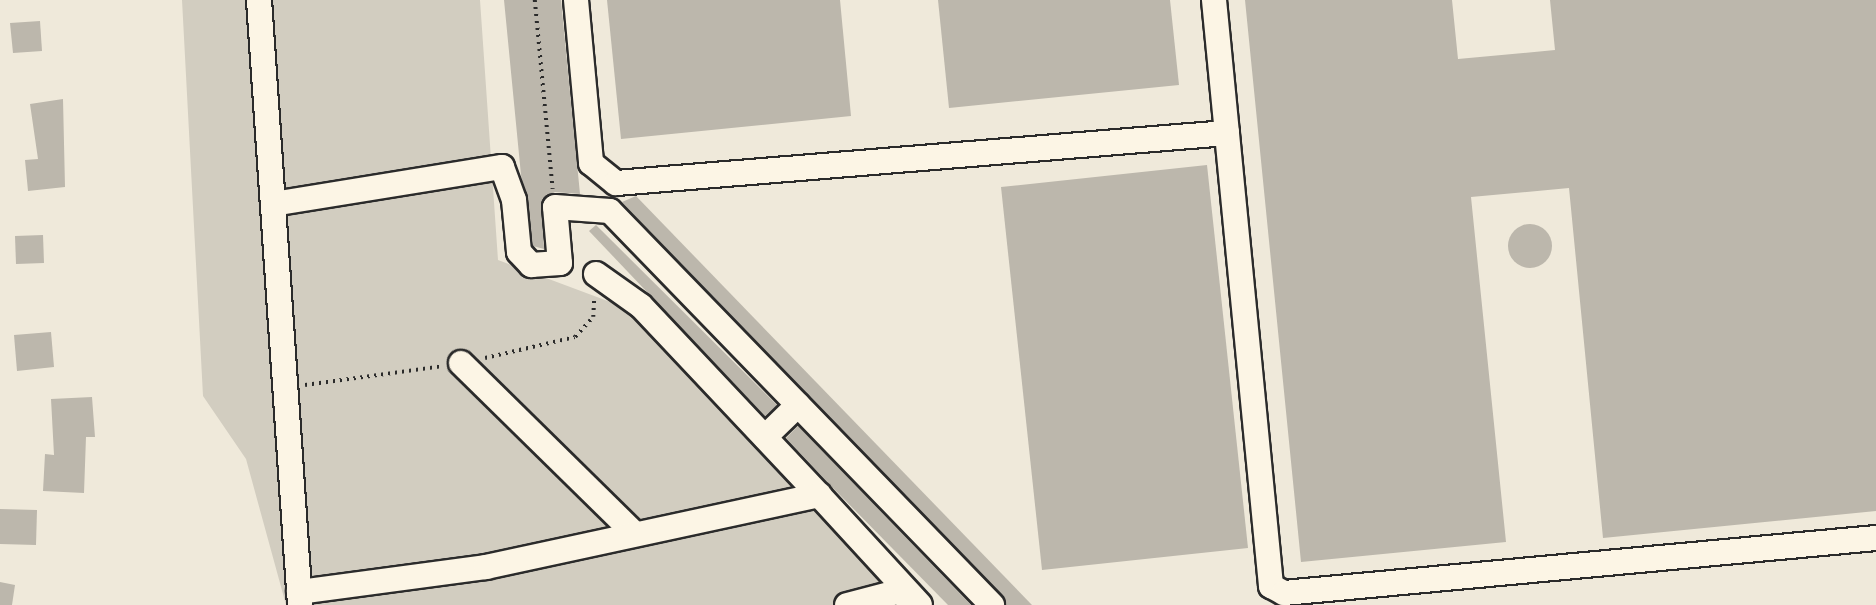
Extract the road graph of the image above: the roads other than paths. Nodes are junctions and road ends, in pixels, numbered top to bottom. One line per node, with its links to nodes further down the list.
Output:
1 (259, 0): 5 (lane)
2 (576, 0): 4 (lane)
3 (1214, 0): 4 (lane)
4 (1227, 133): 12 (lane)
5 (273, 204): 8 (lane); 13 (lane)
6 (596, 274): 9 (lane)
7 (461, 363): 11 (lane)
8 (798, 405): 9 (lane); 16 (lane)
9 (765, 437): 10 (lane)
10 (819, 495): 11 (lane); 14 (lane)
11 (634, 533): 13 (lane)
12 (1876, 538)
13 (300, 598)
14 (911, 600): 15 (lane)
15 (846, 605)
16 (992, 605)

